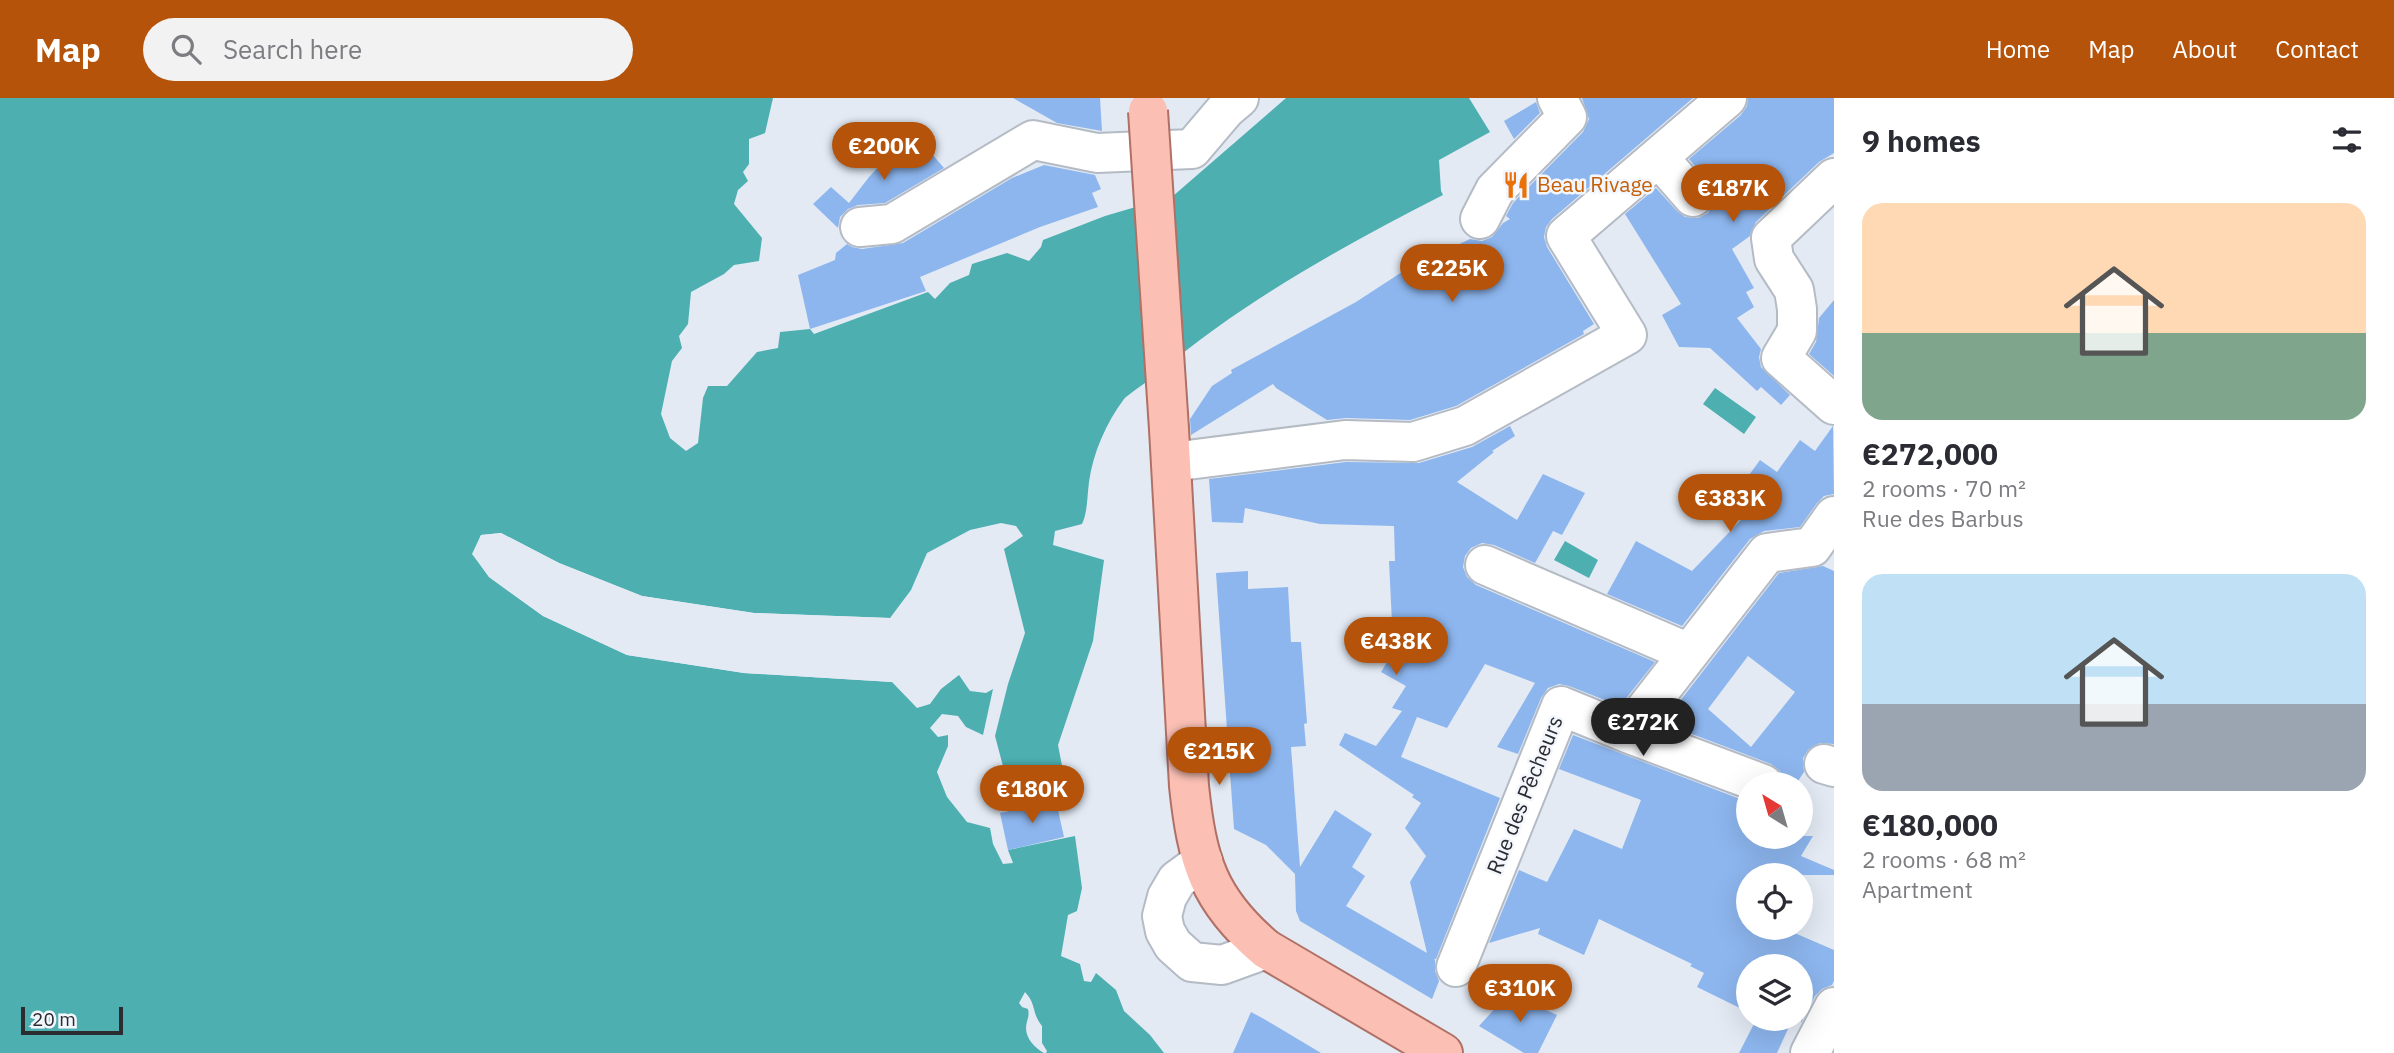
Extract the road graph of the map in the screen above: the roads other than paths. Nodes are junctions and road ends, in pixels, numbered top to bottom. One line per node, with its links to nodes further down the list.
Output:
1 (1239, 98): 9 (street)
2 (1557, 98): 8 (street)
3 (1727, 98): 5 (street)
4 (1147, 105): 11 (main road, bridge)
5 (1658, 157): 7 (street); 11 (street)
6 (1834, 178): 10 (street)
7 (1693, 197)
8 (1480, 219)
9 (860, 227)
10 (1834, 405)
11 (1170, 445): 17 (main road)
12 (1834, 516): 14 (street)
13 (1485, 565): 14 (street)
14 (1689, 653): 15 (street)
15 (1627, 733): 16 (street); 19 (street, Rue des Pêcheurs)
16 (1736, 774)
17 (1203, 860): 18 (main road); 18 (street)
18 (1266, 949): 21 (main road)
19 (1456, 967)
20 (1834, 1007): 22 (street)
21 (1443, 1053)
22 (1810, 1053)

